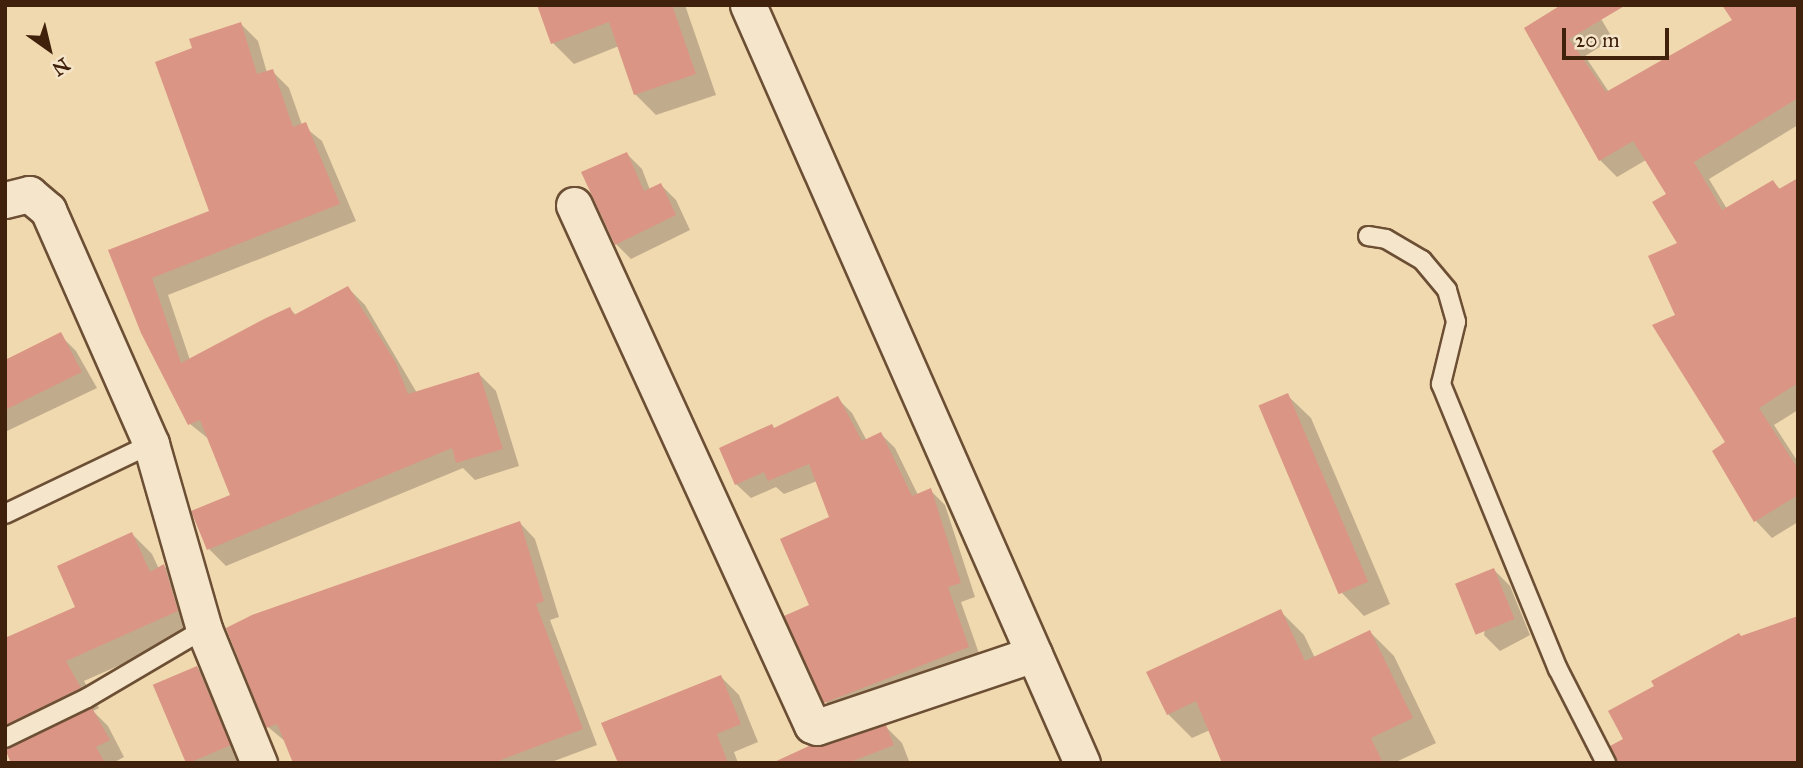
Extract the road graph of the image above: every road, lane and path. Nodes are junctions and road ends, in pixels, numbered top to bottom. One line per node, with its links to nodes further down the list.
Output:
1 (748, 5): 8 (street)
2 (5, 200): 5 (street)
3 (574, 205): 8 (street)
4 (1368, 236): 12 (lane)
5 (151, 444): 6 (lane); 7 (street)
6 (5, 514)
7 (204, 629): 9 (lane); 10 (street)
8 (1034, 654): 11 (street)
9 (5, 738)
10 (259, 763)
11 (1082, 763)
12 (1605, 763)

